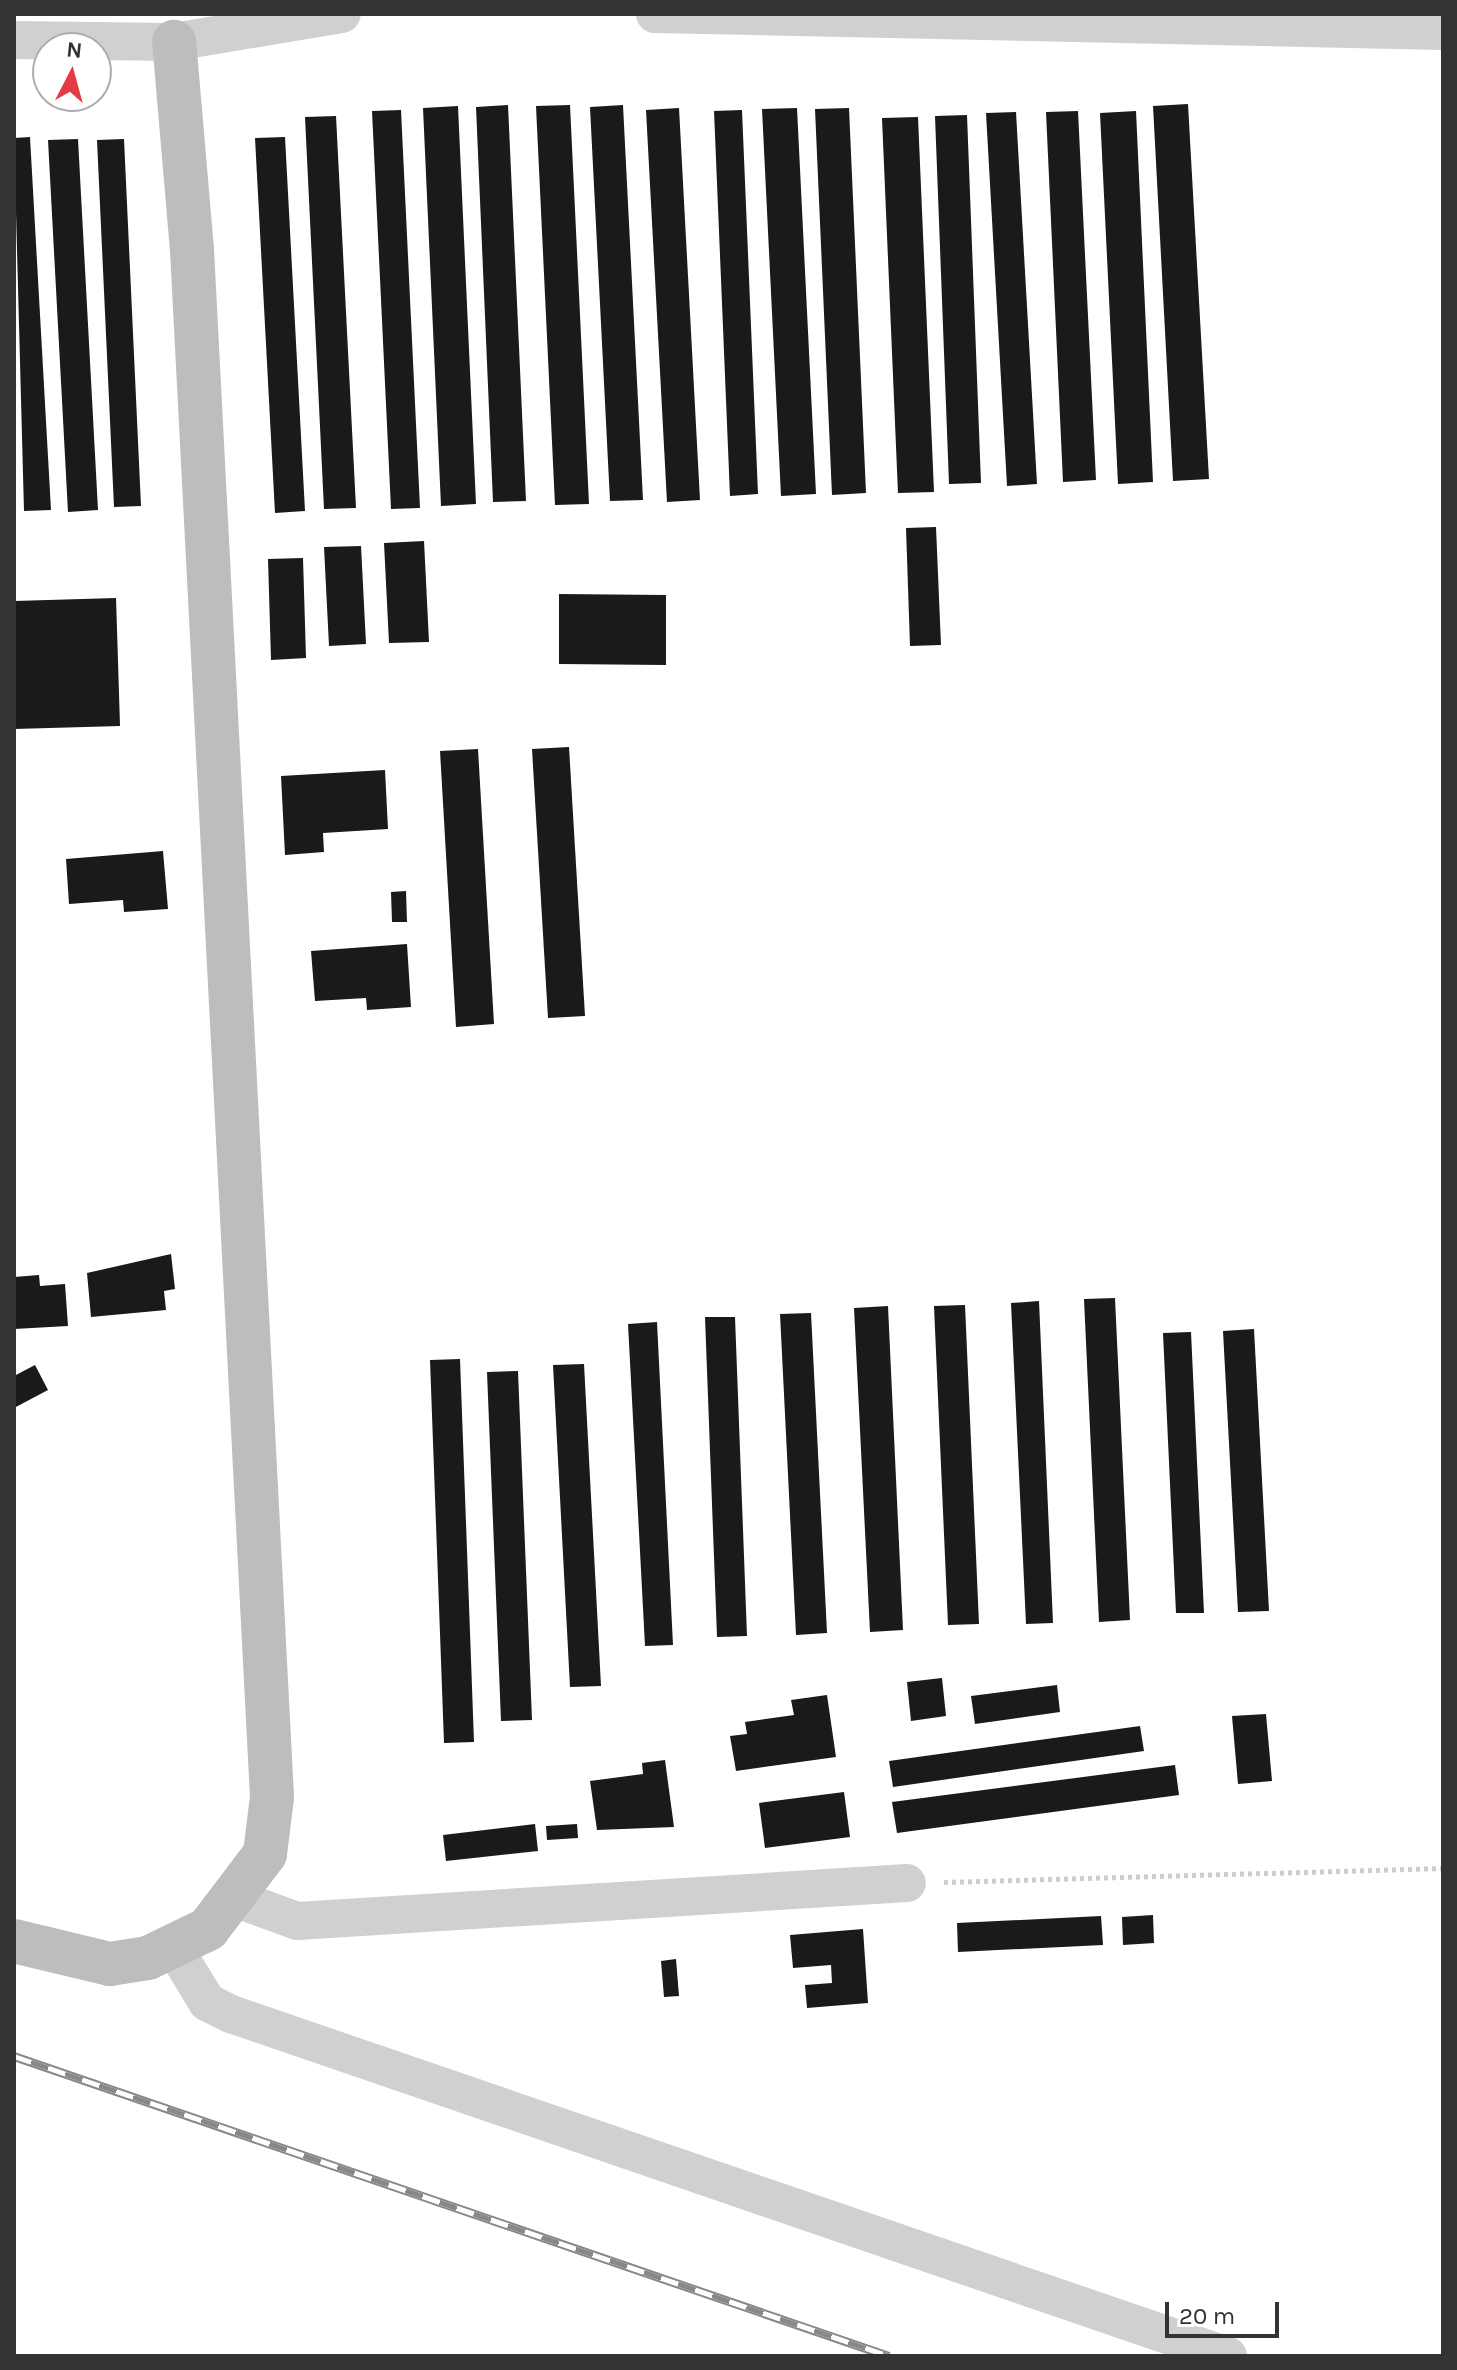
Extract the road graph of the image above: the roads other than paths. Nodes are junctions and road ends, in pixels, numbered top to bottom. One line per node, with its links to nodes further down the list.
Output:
1 (342, 14): 5 (street)
2 (655, 14): 3 (street)
3 (1443, 31)
4 (14, 40): 5 (street)
5 (176, 64): 7 (street)
6 (907, 1883): 7 (street)
7 (237, 1899): 9 (street)
8 (14, 1941): 9 (street)
9 (173, 1946): 10 (street)
10 (1228, 2356)

